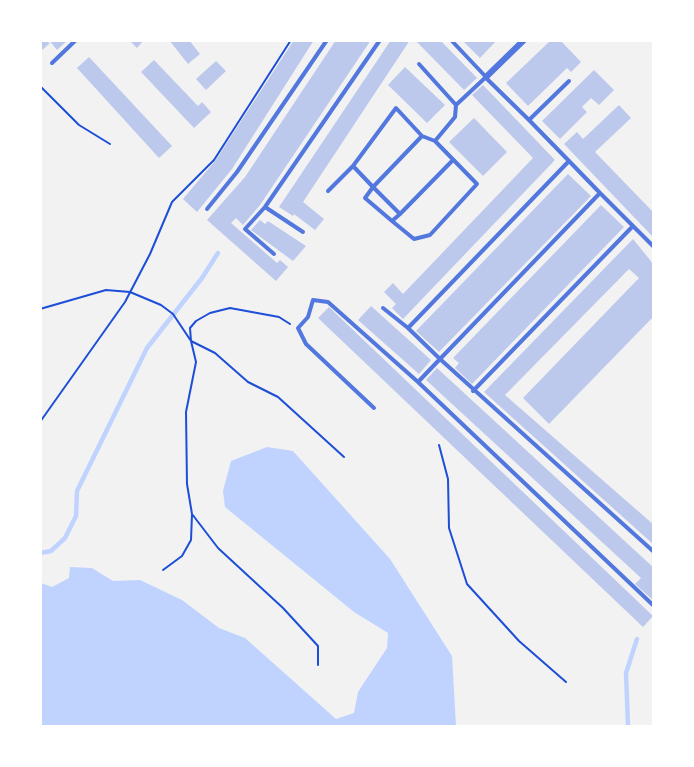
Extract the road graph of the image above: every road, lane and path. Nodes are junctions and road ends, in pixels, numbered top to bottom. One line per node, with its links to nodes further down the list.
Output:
1 (76, 40): 7 (lane)
2 (291, 40): 31 (path)
3 (327, 40): 24 (lane)
4 (380, 40): 23 (lane)
5 (451, 40): 9 (lane)
6 (524, 40): 9 (street)
7 (52, 63)
8 (419, 64): 12 (lane)
9 (486, 77): 12 (lane); 13 (lane)
10 (569, 81): 13 (lane)
11 (40, 86): 16 (path)
12 (456, 105): 15 (lane)
13 (529, 120): 18 (lane)
14 (422, 136): 15 (lane); 19 (lane); 20 (lane)
15 (435, 141): 17 (lane)
16 (110, 144)
17 (453, 160): 25 (lane); 26 (lane)
18 (568, 161): 22 (lane); 35 (lane)
19 (353, 166): 20 (lane); 21 (lane)
20 (373, 187): 25 (lane); 26 (lane)
21 (328, 191)
22 (600, 193): 27 (lane); 37 (lane)
23 (265, 207): 28 (lane); 30 (lane)
24 (207, 209)
25 (400, 214): 26 (lane)
26 (392, 221)
27 (633, 226): 29 (lane); 39 (lane)
28 (303, 232)
29 (654, 247)
30 (274, 254)
31 (130, 292): 33 (path); 36 (path); 41 (path)
32 (383, 308): 35 (lane)
33 (40, 309)
34 (298, 328): 36 (path); 38 (lane); 40 (lane)
35 (408, 328): 37 (lane)
36 (191, 341): 43 (path); 44 (path)
37 (440, 359): 38 (lane); 39 (lane)
38 (418, 382): 47 (lane)
39 (473, 391): 45 (lane)
40 (374, 408)
41 (40, 422)
42 (439, 445): 49 (path)
43 (344, 457)
44 (192, 514): 46 (path); 48 (path)
45 (654, 552)
46 (163, 570)
47 (654, 606)
48 (318, 665)
49 (566, 682)

